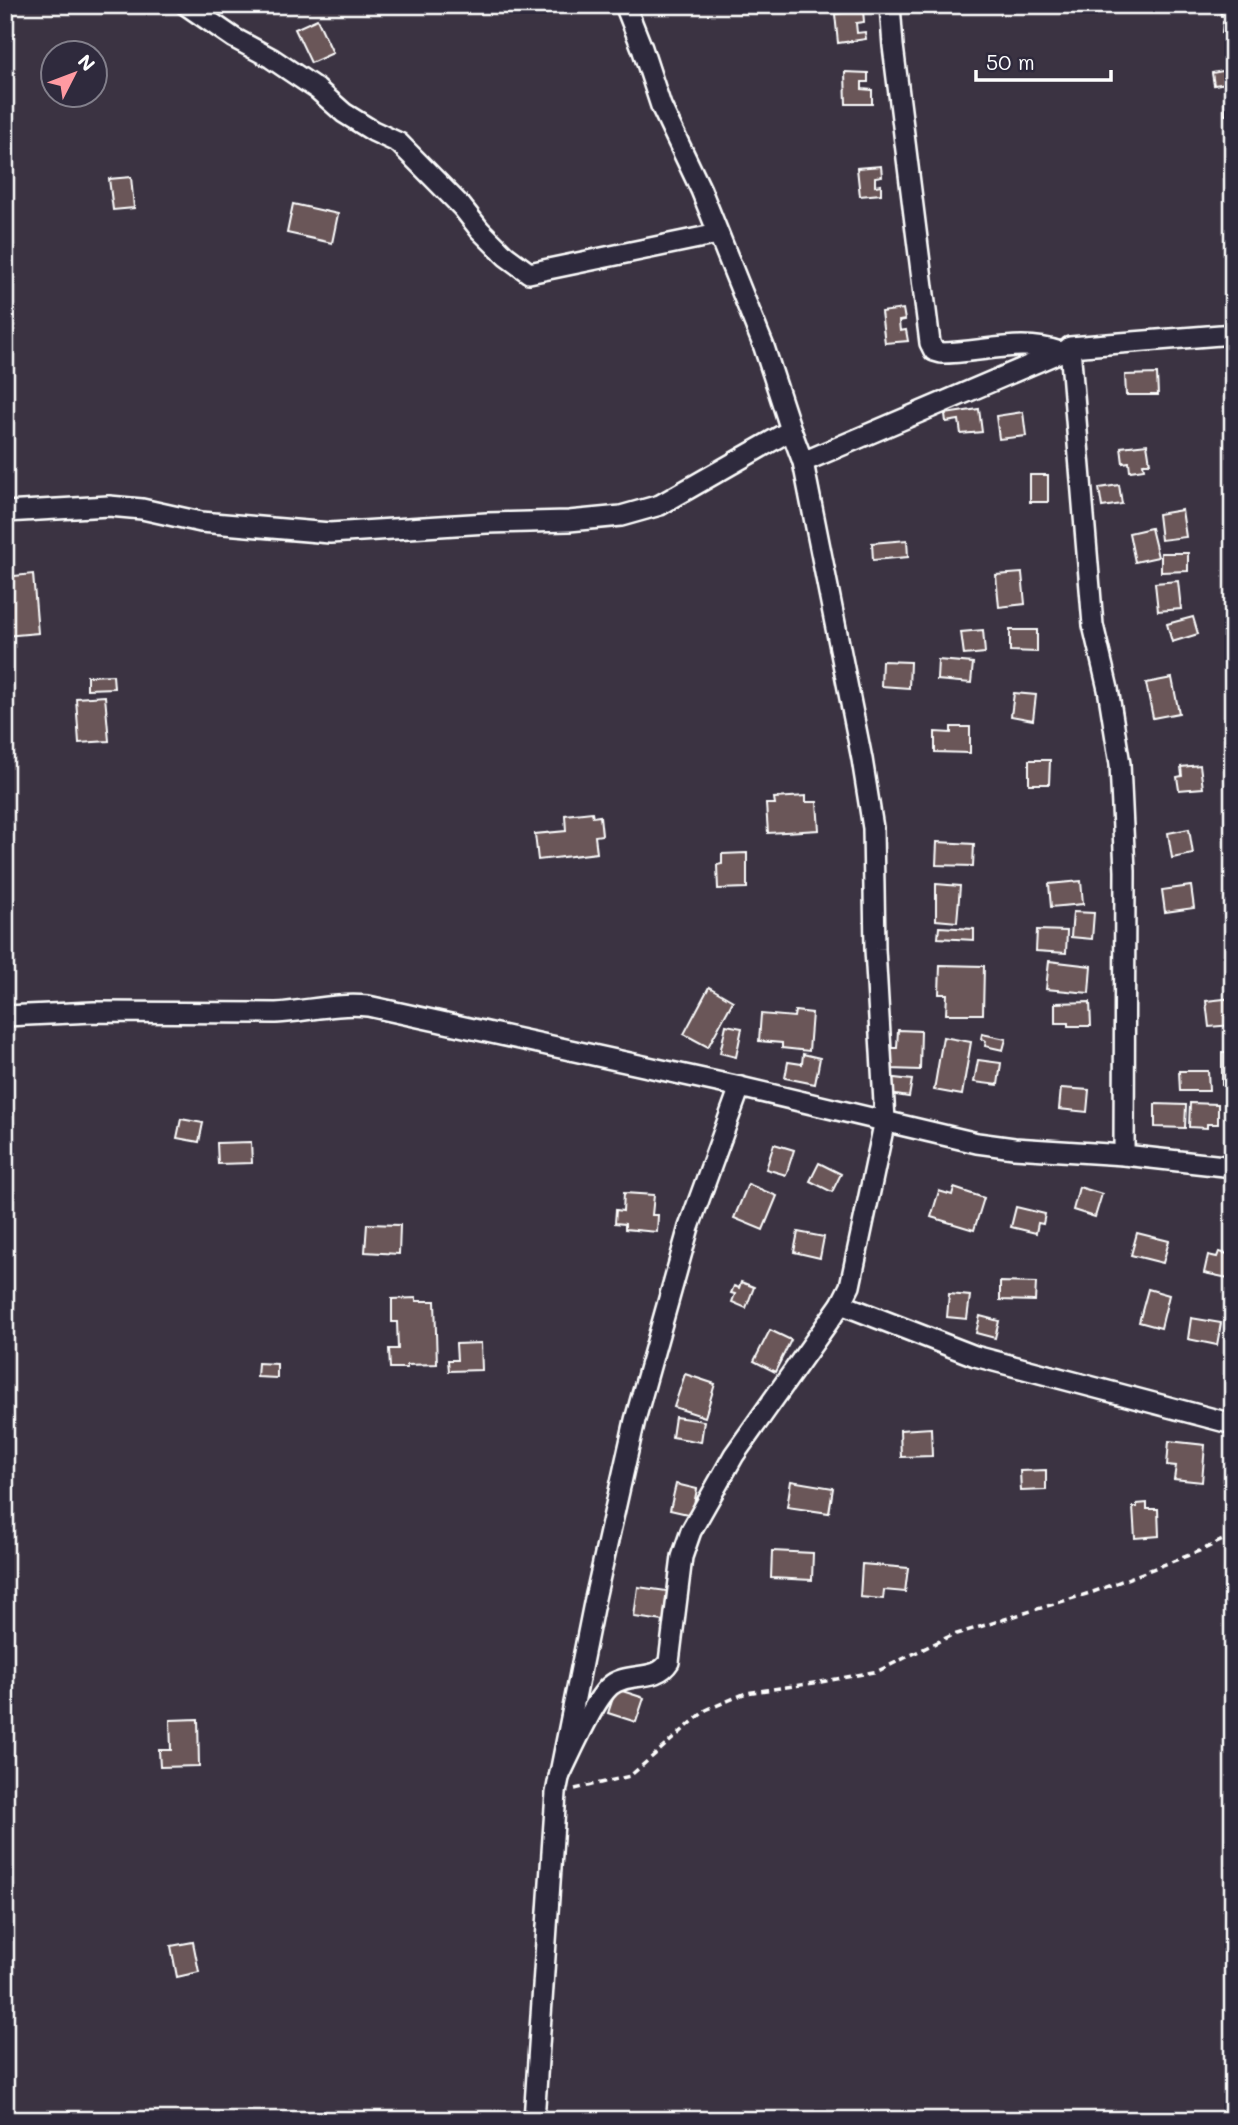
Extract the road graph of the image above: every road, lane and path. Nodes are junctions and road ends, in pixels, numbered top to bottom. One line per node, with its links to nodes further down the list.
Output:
1 (186, 5): 4 (street)
2 (625, 5): 4 (street)
3 (890, 5): 6 (street)
4 (718, 234): 7 (street)
5 (1233, 334): 6 (street)
6 (1065, 350): 8 (street); 13 (street)
7 (790, 430): 8 (street); 9 (street)
8 (803, 462): 12 (street)
9 (5, 512)
10 (5, 1016): 11 (street)
11 (740, 1087): 12 (street); 18 (street)
12 (885, 1120): 13 (street); 15 (street)
13 (1124, 1155): 14 (street)
14 (1233, 1167)
15 (841, 1304): 16 (street); 18 (street)
16 (1233, 1424)
17 (1233, 1535): 18 (path)
18 (558, 1785): 19 (street)
19 (534, 2120)

